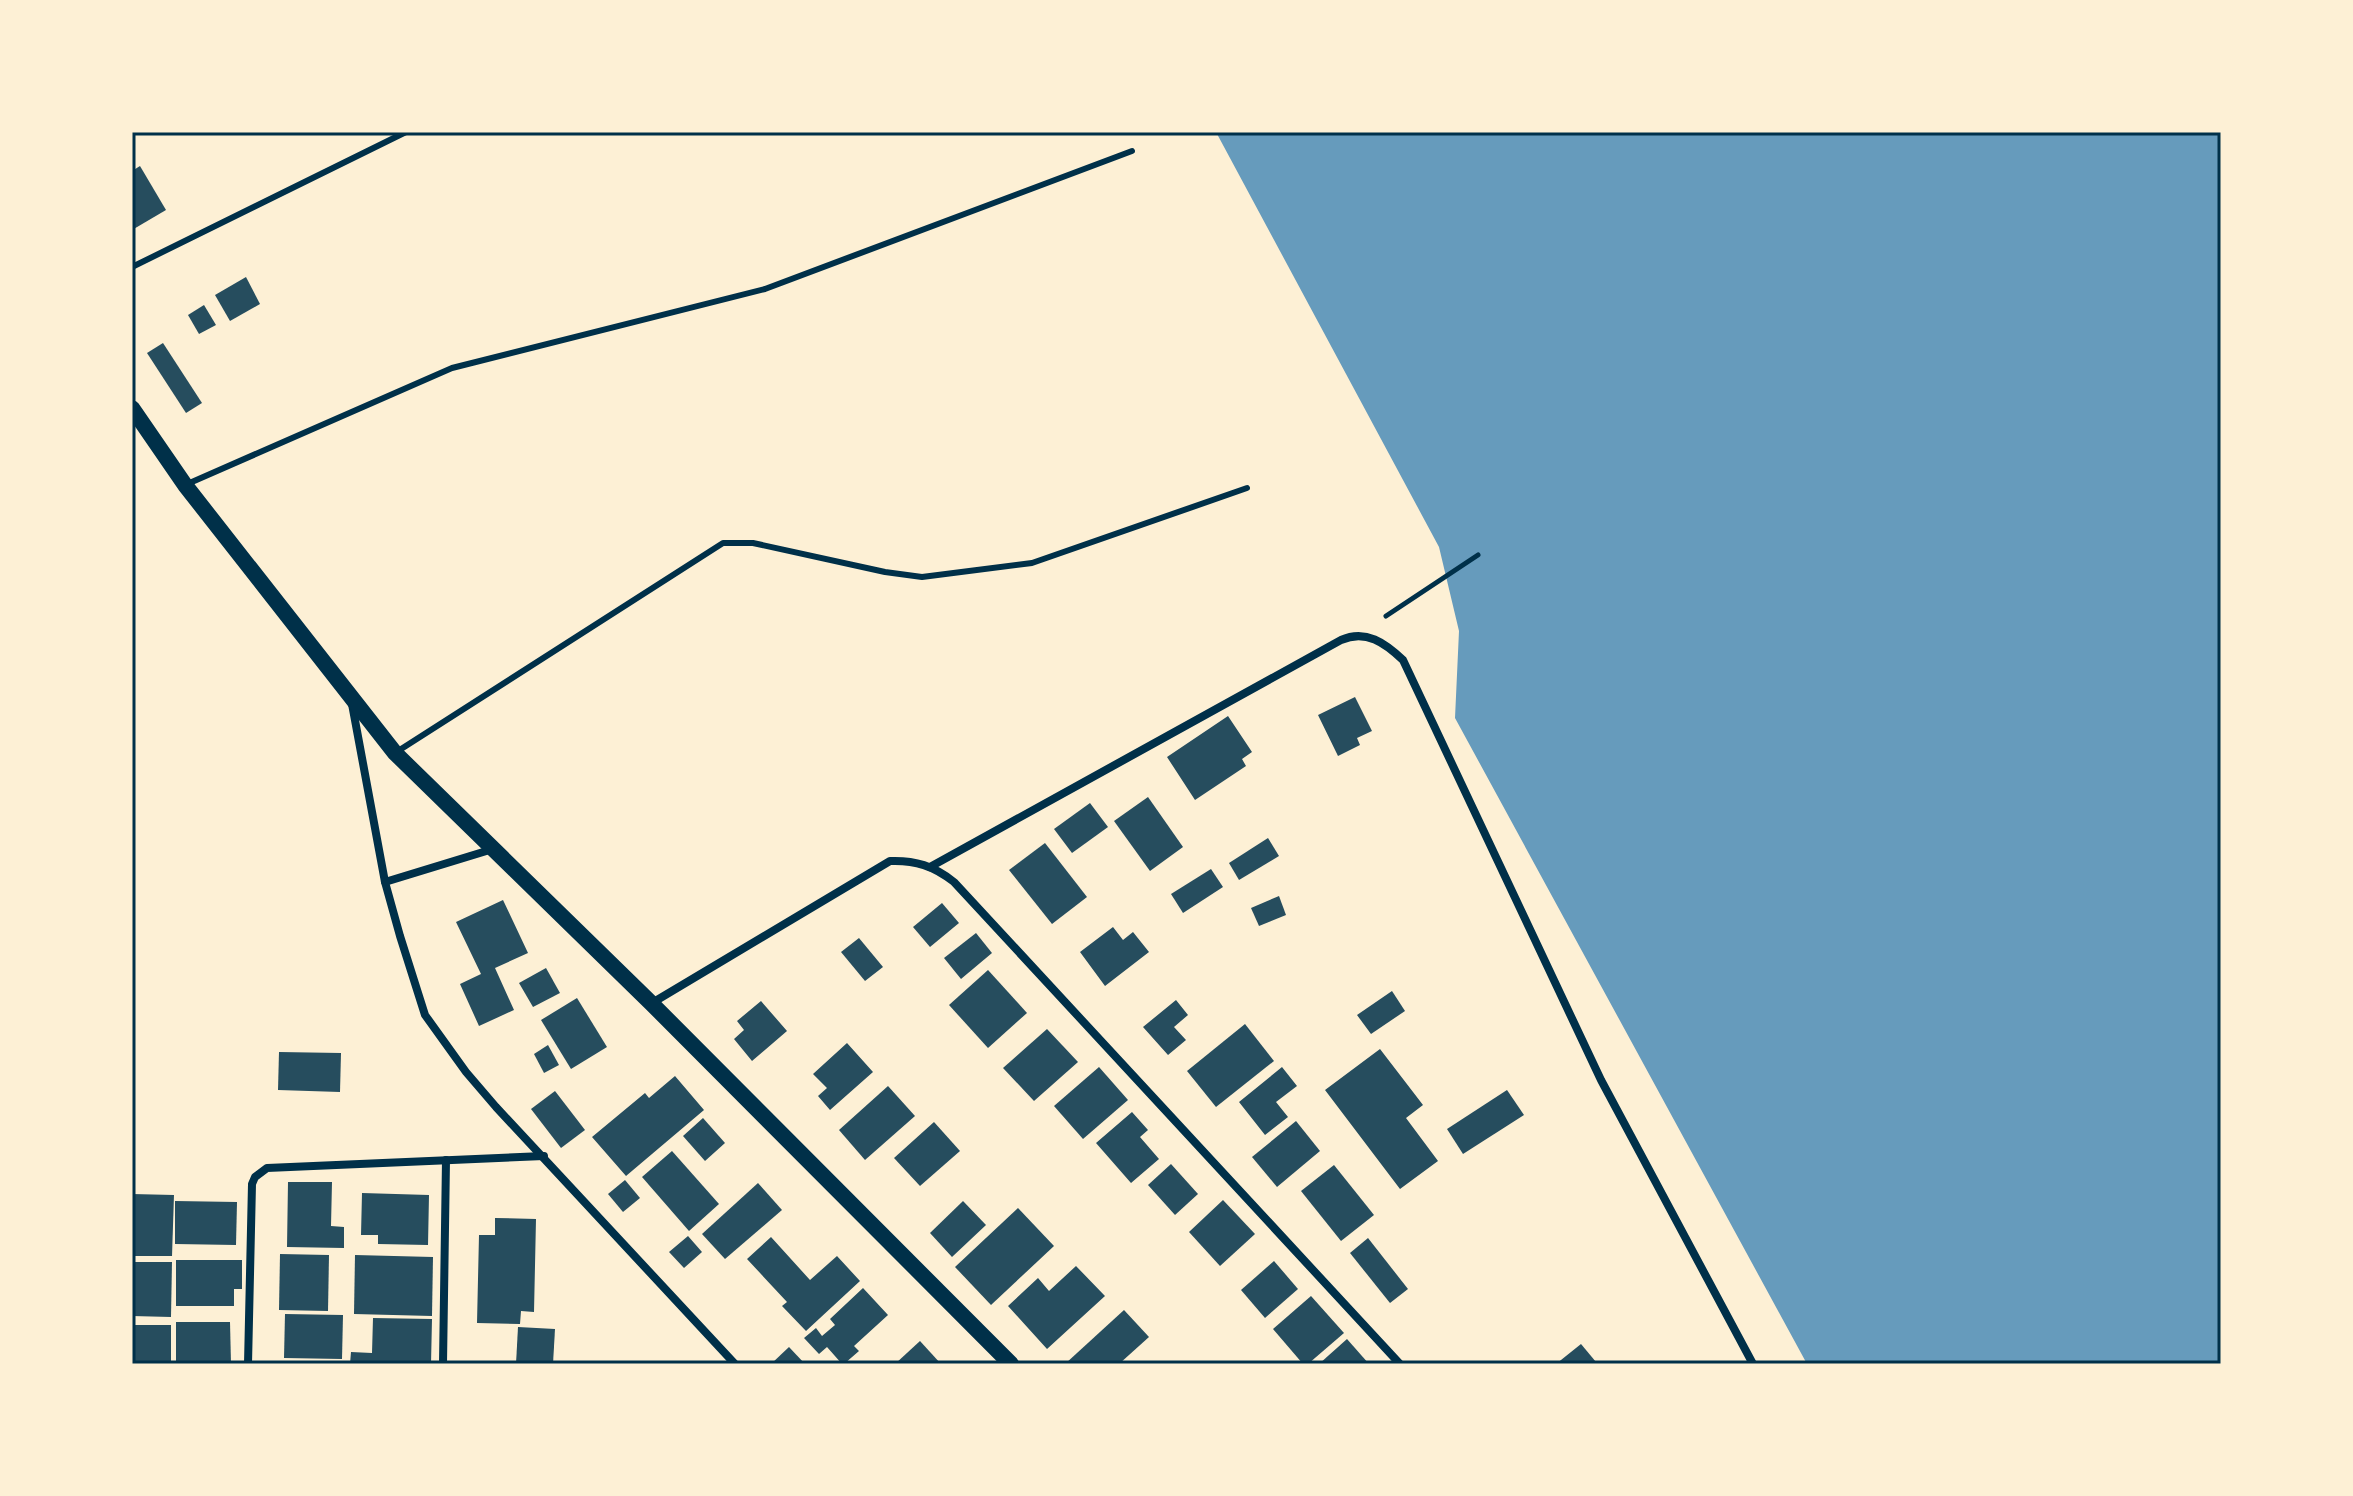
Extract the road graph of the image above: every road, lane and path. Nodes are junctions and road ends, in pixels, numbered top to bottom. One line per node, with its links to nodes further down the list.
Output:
1 (406, 132): 3 (lane)
2 (1132, 151): 5 (lane)
3 (132, 267)
4 (132, 408): 5 (main road)
5 (185, 485): 9 (main road)
6 (1247, 488): 10 (lane)
7 (1478, 555): 8 (path)
8 (1359, 635): 12 (street); 22 (street)
9 (350, 696): 10 (main road); 13 (street)
10 (395, 753): 11 (main road)
11 (493, 849): 13 (street); 14 (main road)
12 (930, 867): 14 (street); 21 (street)
13 (385, 882): 15 (street)
14 (651, 1003): 20 (main road)
15 (544, 1156): 16 (street); 19 (street)
16 (446, 1160): 17 (street); 18 (street)
17 (248, 1364)
18 (443, 1364)
19 (735, 1364)
20 (1011, 1364)
21 (1400, 1364)
22 (1753, 1364)

